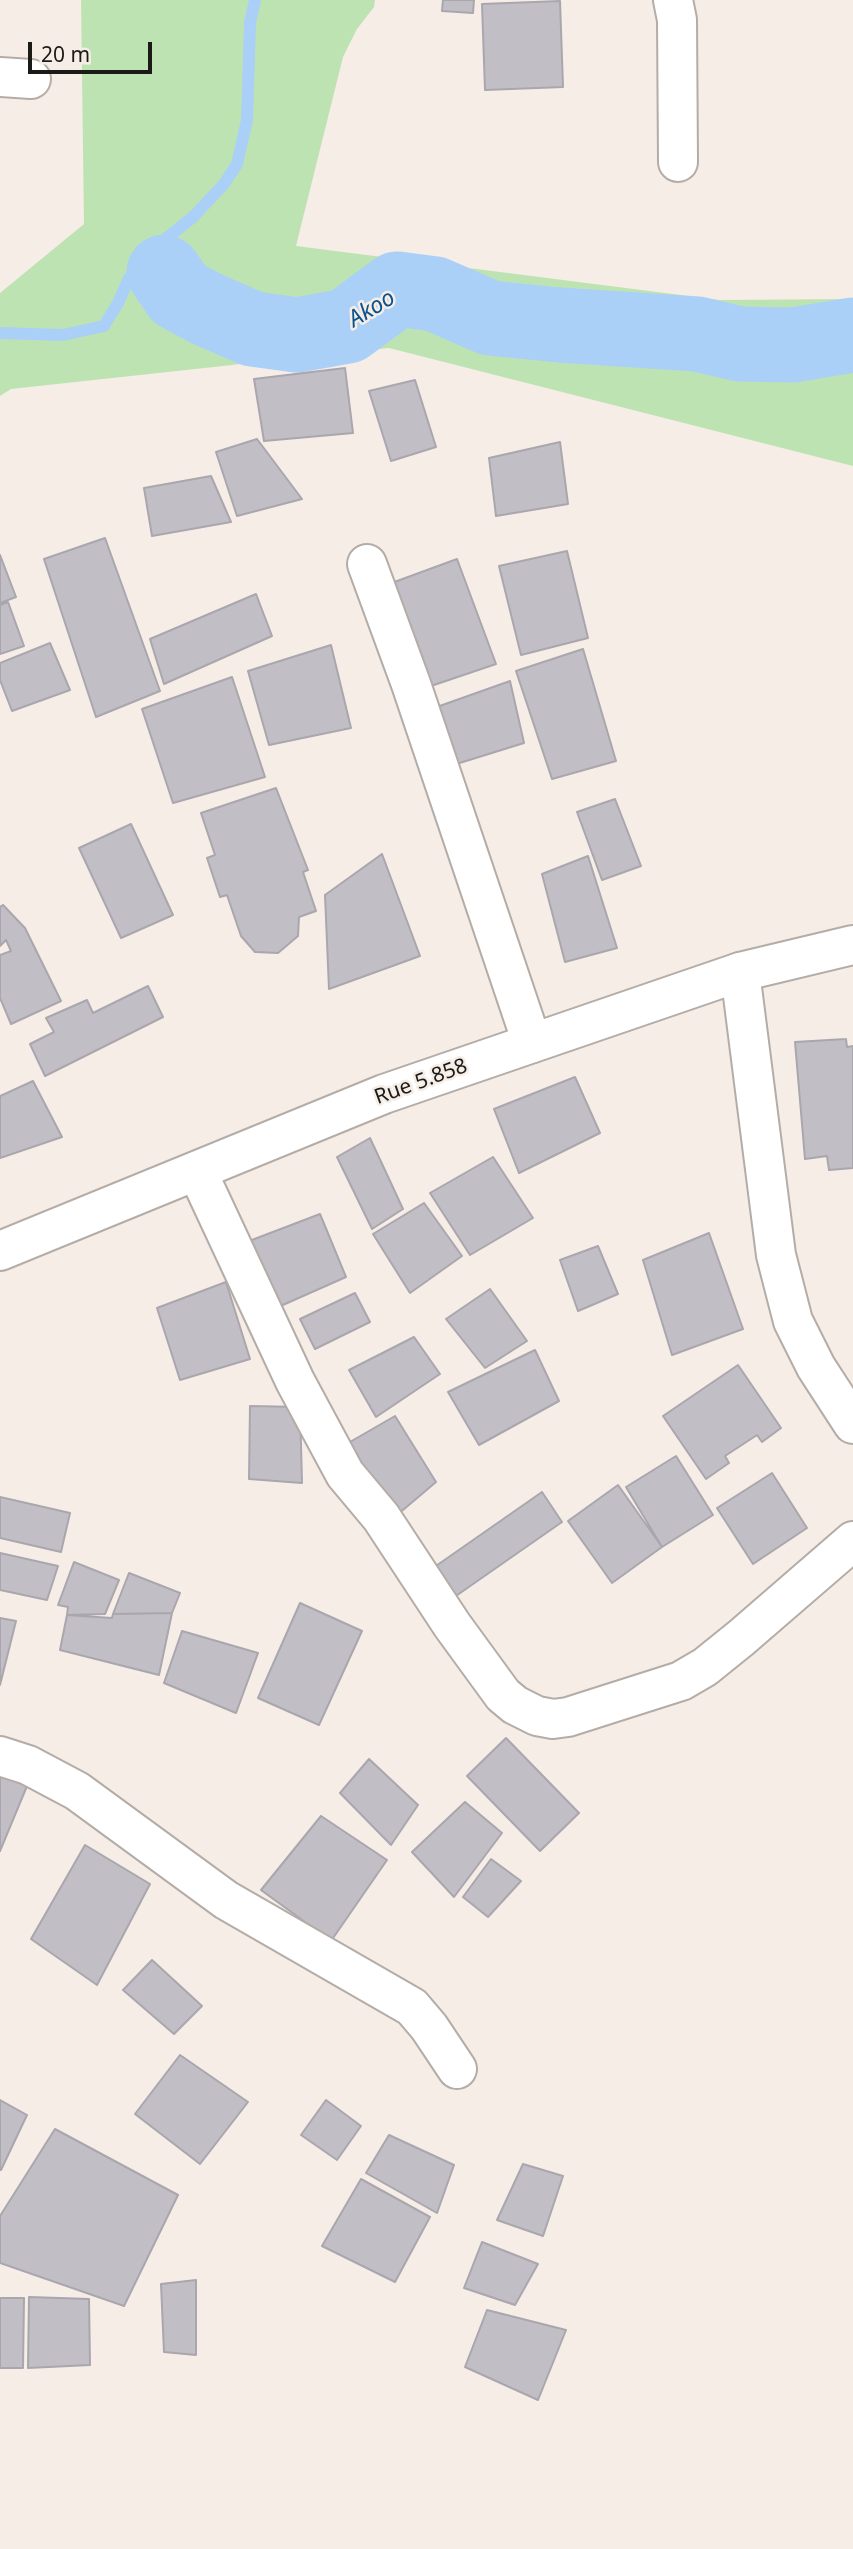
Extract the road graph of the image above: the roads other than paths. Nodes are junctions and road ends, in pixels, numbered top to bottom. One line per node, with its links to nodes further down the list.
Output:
1 (673, 0): 2 (street)
2 (678, 162)
3 (367, 564): 6 (street)
4 (853, 945): 5 (street, Rue 5.858)
5 (740, 972): 6 (street, Rue 5.858); 9 (street)
6 (532, 1043): 7 (street, Rue 5.858)
7 (197, 1171): 8 (street, Rue 5.858); 10 (street)
8 (0, 1251)
9 (853, 1424)
10 (853, 1541)
11 (0, 1756): 12 (street)
12 (457, 2069)

